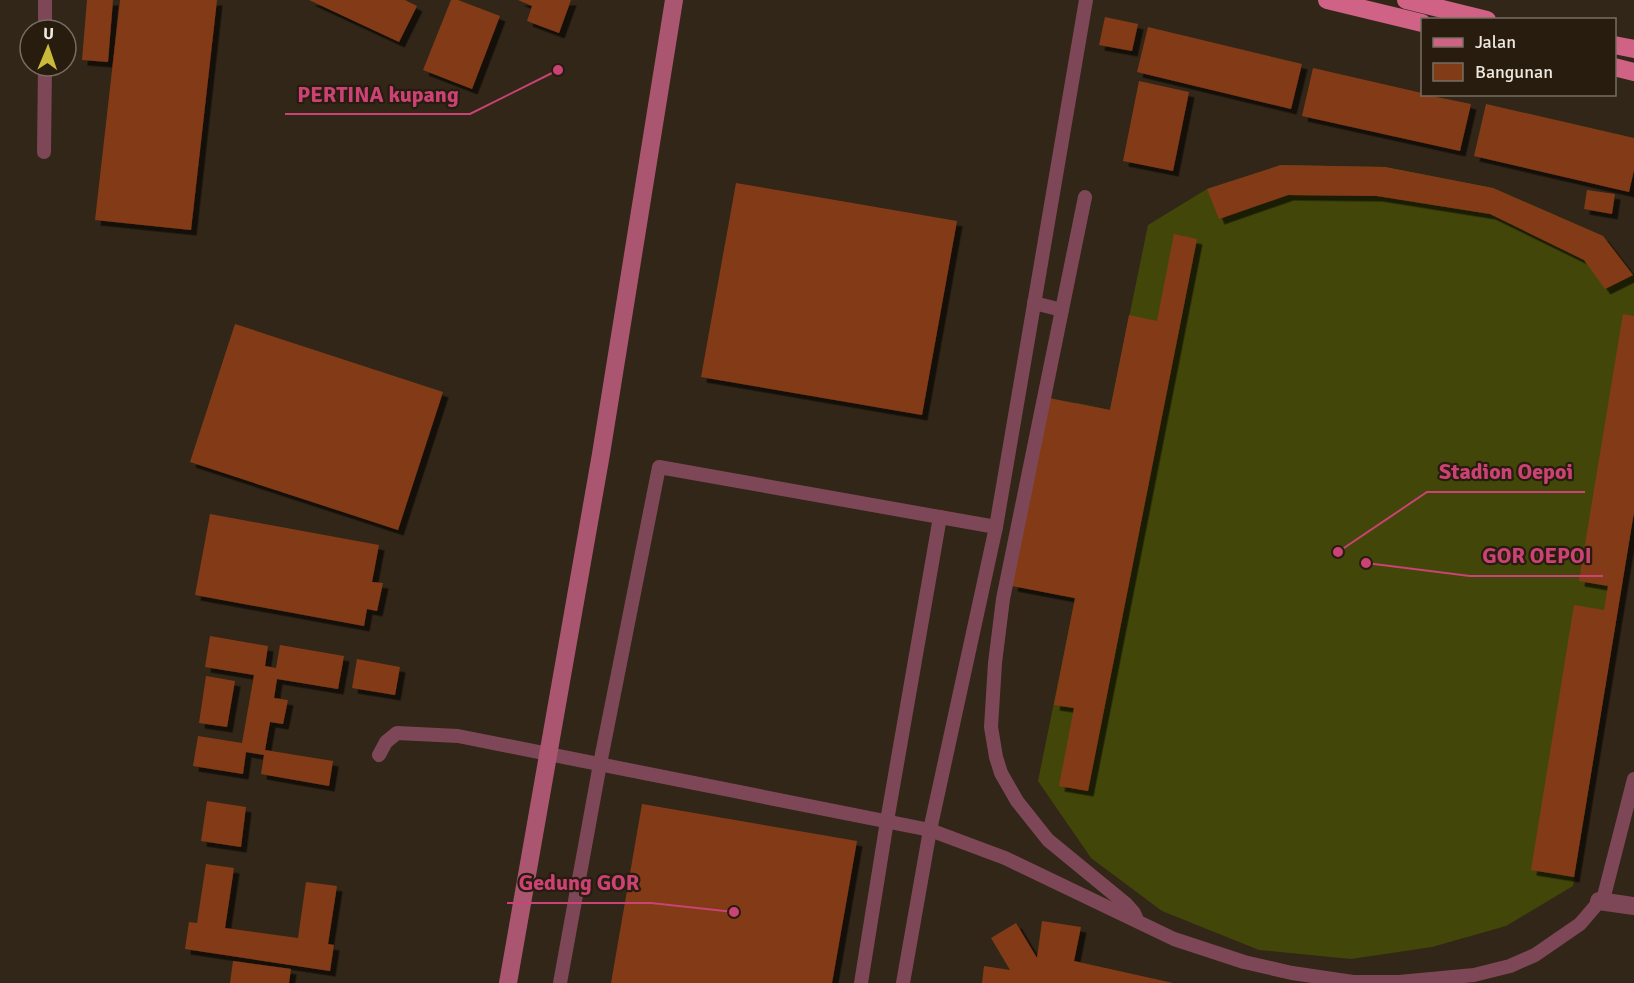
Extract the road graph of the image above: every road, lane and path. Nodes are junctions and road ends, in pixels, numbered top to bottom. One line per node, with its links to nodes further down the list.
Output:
1 (45, 0): 7 (lane)
2 (674, 0): 21 (street)
3 (1086, 0): 17 (lane)
4 (1406, 0): 6 (main road)
5 (1332, 1): 9 (main road)
6 (1457, 11): 8 (main road)
7 (45, 18)
8 (1480, 18)
9 (1421, 23)
10 (1616, 45): 11 (main road)
11 (1634, 49)
12 (1616, 68): 13 (main road)
13 (1634, 72)
14 (45, 78): 15 (lane)
15 (44, 152)
16 (1085, 196): 18 (lane)
17 (1034, 303): 18 (lane); 20 (lane)
18 (1062, 310): 29 (lane)
19 (940, 518): 20 (lane); 23 (lane); 25 (lane)
20 (996, 527): 26 (lane)
21 (549, 753): 22 (lane); 23 (lane); 30 (street)
22 (379, 755)
23 (600, 764): 25 (lane); 31 (lane)
24 (1634, 779): 27 (lane)
25 (887, 821): 26 (lane); 32 (lane)
26 (930, 830): 29 (lane); 33 (lane)
27 (1599, 901): 28 (street); 29 (lane)
28 (1634, 906)
29 (1138, 921)
30 (508, 983)
31 (560, 983)
32 (861, 983)
33 (903, 983)

